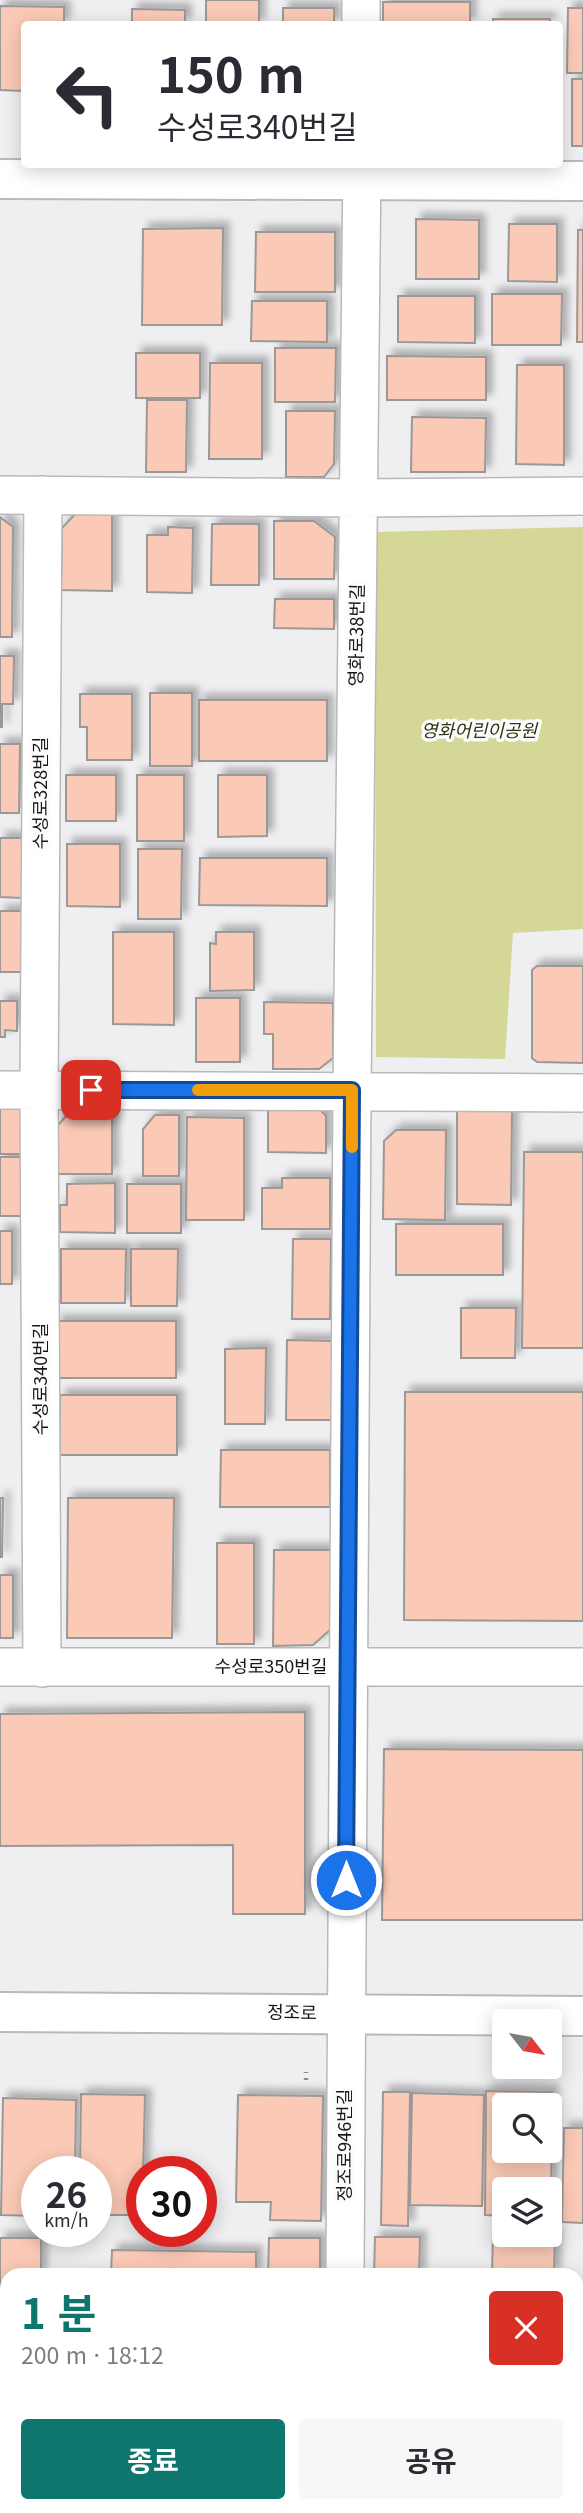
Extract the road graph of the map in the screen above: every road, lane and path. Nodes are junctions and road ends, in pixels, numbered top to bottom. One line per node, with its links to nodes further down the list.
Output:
1 (361, 0): 2 (street)
2 (361, 21)
3 (362, 172): 4 (street); 5 (street); 9 (street, 영화로38번길)
4 (0, 179)
5 (583, 181)
6 (0, 495): 7 (street)
7 (43, 495): 9 (street); 11 (street, 수성로328번길)
8 (583, 496): 9 (street)
9 (359, 498): 12 (street, 영화로38번길)
10 (0, 1090): 11 (street)
11 (39, 1090): 12 (street); 17 (street, 수성로340번길)
12 (352, 1090): 13 (street); 14 (street, 영화로38번길)
13 (583, 1093)
14 (348, 1666): 16 (street, 수성로350번길); 17 (street, 수성로350번길); 19 (street, 정조로946번길)
15 (0, 1667): 17 (street, 수성로350번길)
16 (583, 1667)
17 (42, 1668)
18 (0, 2012): 19 (street, 정조로)
19 (345, 2015): 20 (street, 정조로); 23 (street, 정조로946번길)
20 (583, 2016)
21 (306, 2072): 22 (path)
22 (306, 2080)
23 (345, 2268)

